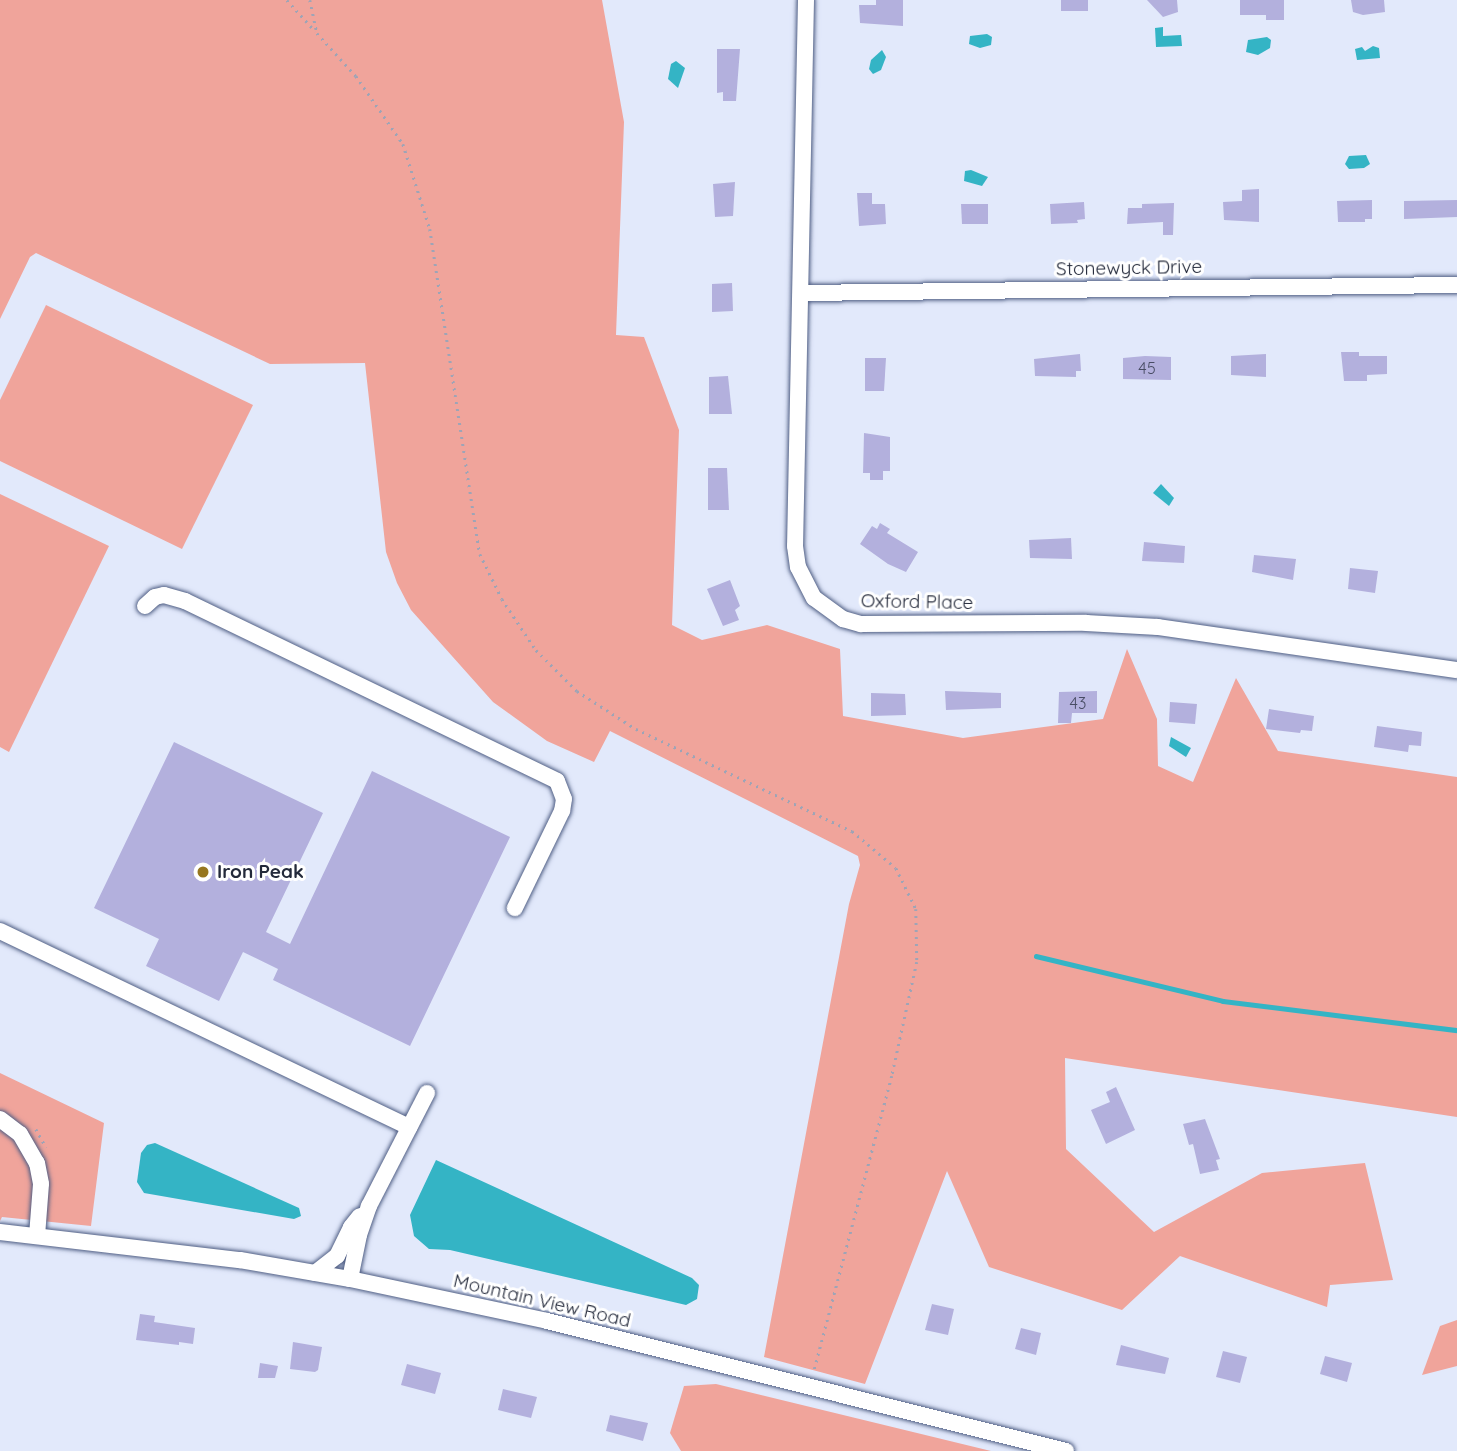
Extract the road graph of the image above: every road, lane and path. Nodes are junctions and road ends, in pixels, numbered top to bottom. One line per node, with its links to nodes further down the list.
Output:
1 (287, 0): 4 (path)
2 (310, 0): 4 (path)
3 (806, 0): 6 (street, Oxford Place)
4 (317, 33): 19 (path)
5 (1457, 285): 6 (street, Stonewyck Drive)
6 (801, 293): 8 (street, Oxford Place)
7 (145, 606): 9 (street)
8 (1457, 670)
9 (515, 908)
10 (0, 931): 13 (street)
11 (427, 1093): 13 (street)
12 (0, 1119): 16 (street)
13 (410, 1127): 14 (street)
14 (369, 1206): 17 (street); 18 (street)
15 (0, 1232): 16 (street, Mountain View Road)
16 (37, 1236): 17 (street, Mountain View Road)
17 (315, 1273): 18 (street, Mountain View Road)
18 (350, 1279): 19 (street, Mountain View Road)
19 (810, 1388): 20 (street, Mountain View Road)
20 (1066, 1451)

